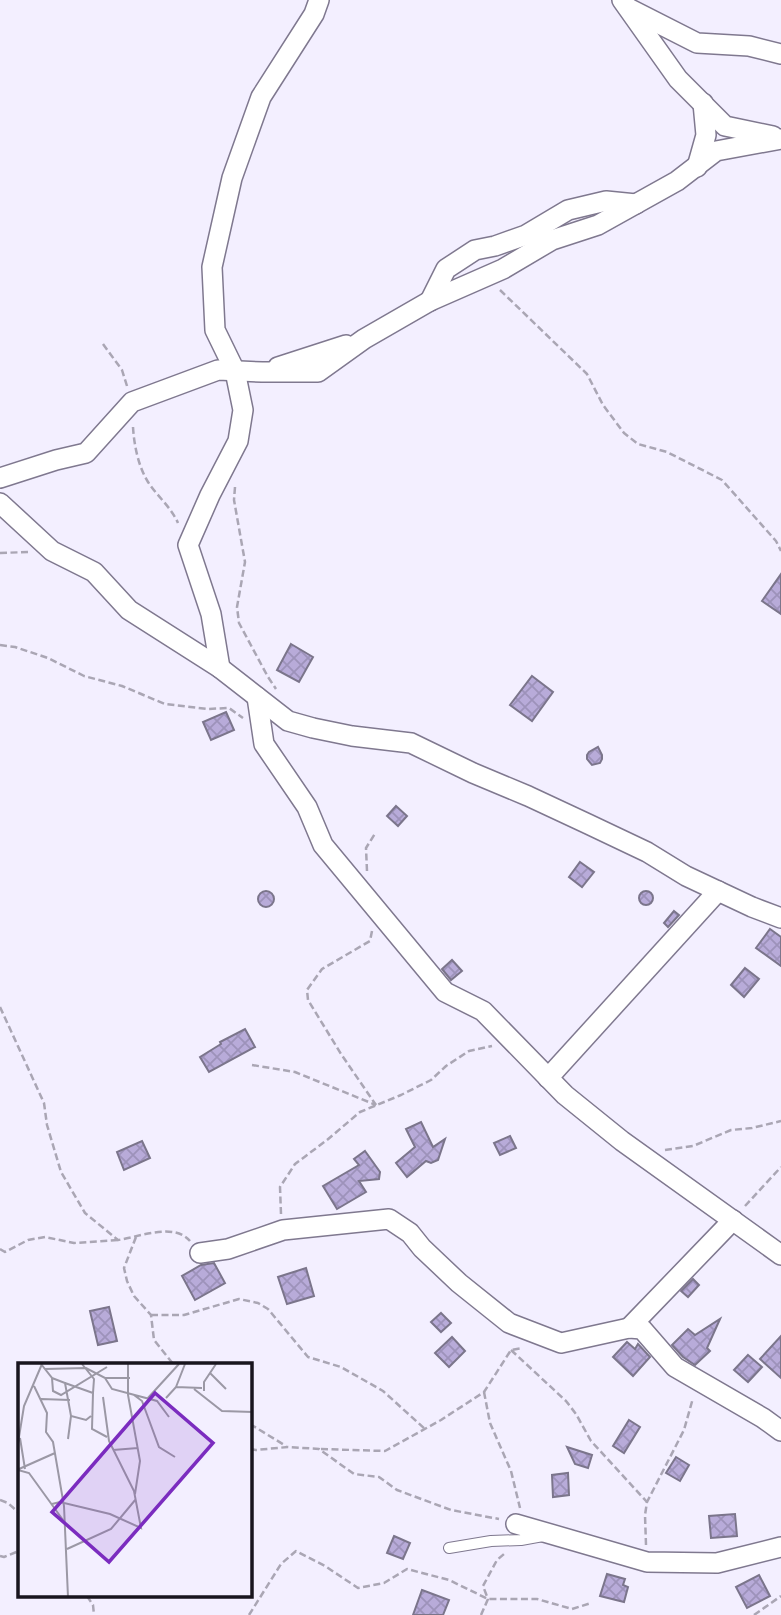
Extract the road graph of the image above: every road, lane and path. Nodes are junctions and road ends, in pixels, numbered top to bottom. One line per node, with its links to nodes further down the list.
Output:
1 (318, 0): 11 (street)
2 (625, 4): 3 (street); 4 (street)
3 (781, 54)
4 (703, 103): 5 (street); 6 (street)
5 (781, 138): 6 (street)
6 (698, 165): 7 (street)
7 (637, 204): 8 (street); 9 (street)
8 (486, 276): 9 (street); 17 (path)
9 (429, 301): 11 (street)
10 (103, 344): 12 (path)
11 (237, 380): 12 (street); 16 (street)
12 (132, 402): 14 (street); 16 (path)
13 (235, 476): 21 (path)
14 (0, 478)
15 (0, 503): 19 (street)
16 (188, 545): 19 (street)
17 (781, 551)
18 (0, 645): 22 (path)
19 (219, 668): 20 (street)
20 (257, 696): 22 (street); 24 (street)
21 (281, 696)
22 (262, 733): 25 (street)
23 (376, 832): 25 (path)
24 (718, 891): 26 (street); 30 (street)
25 (371, 904): 28 (street); 31 (path)
26 (781, 918)
27 (0, 1007): 38 (path)
28 (512, 1041): 30 (street); 31 (path)
29 (252, 1065): 31 (path)
30 (548, 1078): 33 (street)
31 (376, 1105): 36 (path)
32 (781, 1121): 33 (path)
33 (642, 1155): 35 (street)
34 (781, 1167): 35 (path)
35 (733, 1220): 41 (street); 43 (street)
36 (283, 1230): 40 (street); 43 (street)
37 (136, 1237): 38 (path); 40 (path); 42 (path)
38 (118, 1240): 39 (path)
39 (0, 1249)
40 (200, 1252)
41 (781, 1255)
42 (151, 1315): 46 (path); 50 (path)
43 (629, 1328): 47 (street)
44 (524, 1348): 45 (path)
45 (511, 1350): 48 (path); 56 (path)
46 (172, 1363)
47 (698, 1381): 51 (street); 56 (path)
48 (484, 1392): 50 (path); 58 (path)
49 (252, 1425): 52 (path)
50 (425, 1429): 54 (path)
51 (781, 1431)
52 (288, 1447): 53 (path); 54 (path)
53 (252, 1449)
54 (319, 1449): 58 (path)
55 (0, 1500): 57 (path)
56 (647, 1502): 63 (path)
57 (18, 1512)
58 (519, 1532): 60 (lane); 63 (street); 66 (path)
59 (781, 1547): 63 (street)
60 (449, 1548)
61 (18, 1550): 62 (path)
62 (0, 1556)
63 (647, 1562)
64 (781, 1596): 71 (path)
65 (88, 1598): 68 (path)
66 (488, 1599): 67 (path); 69 (path); 70 (path)
67 (591, 1603)
68 (94, 1615)
69 (249, 1615)
70 (481, 1615)
71 (754, 1615)

